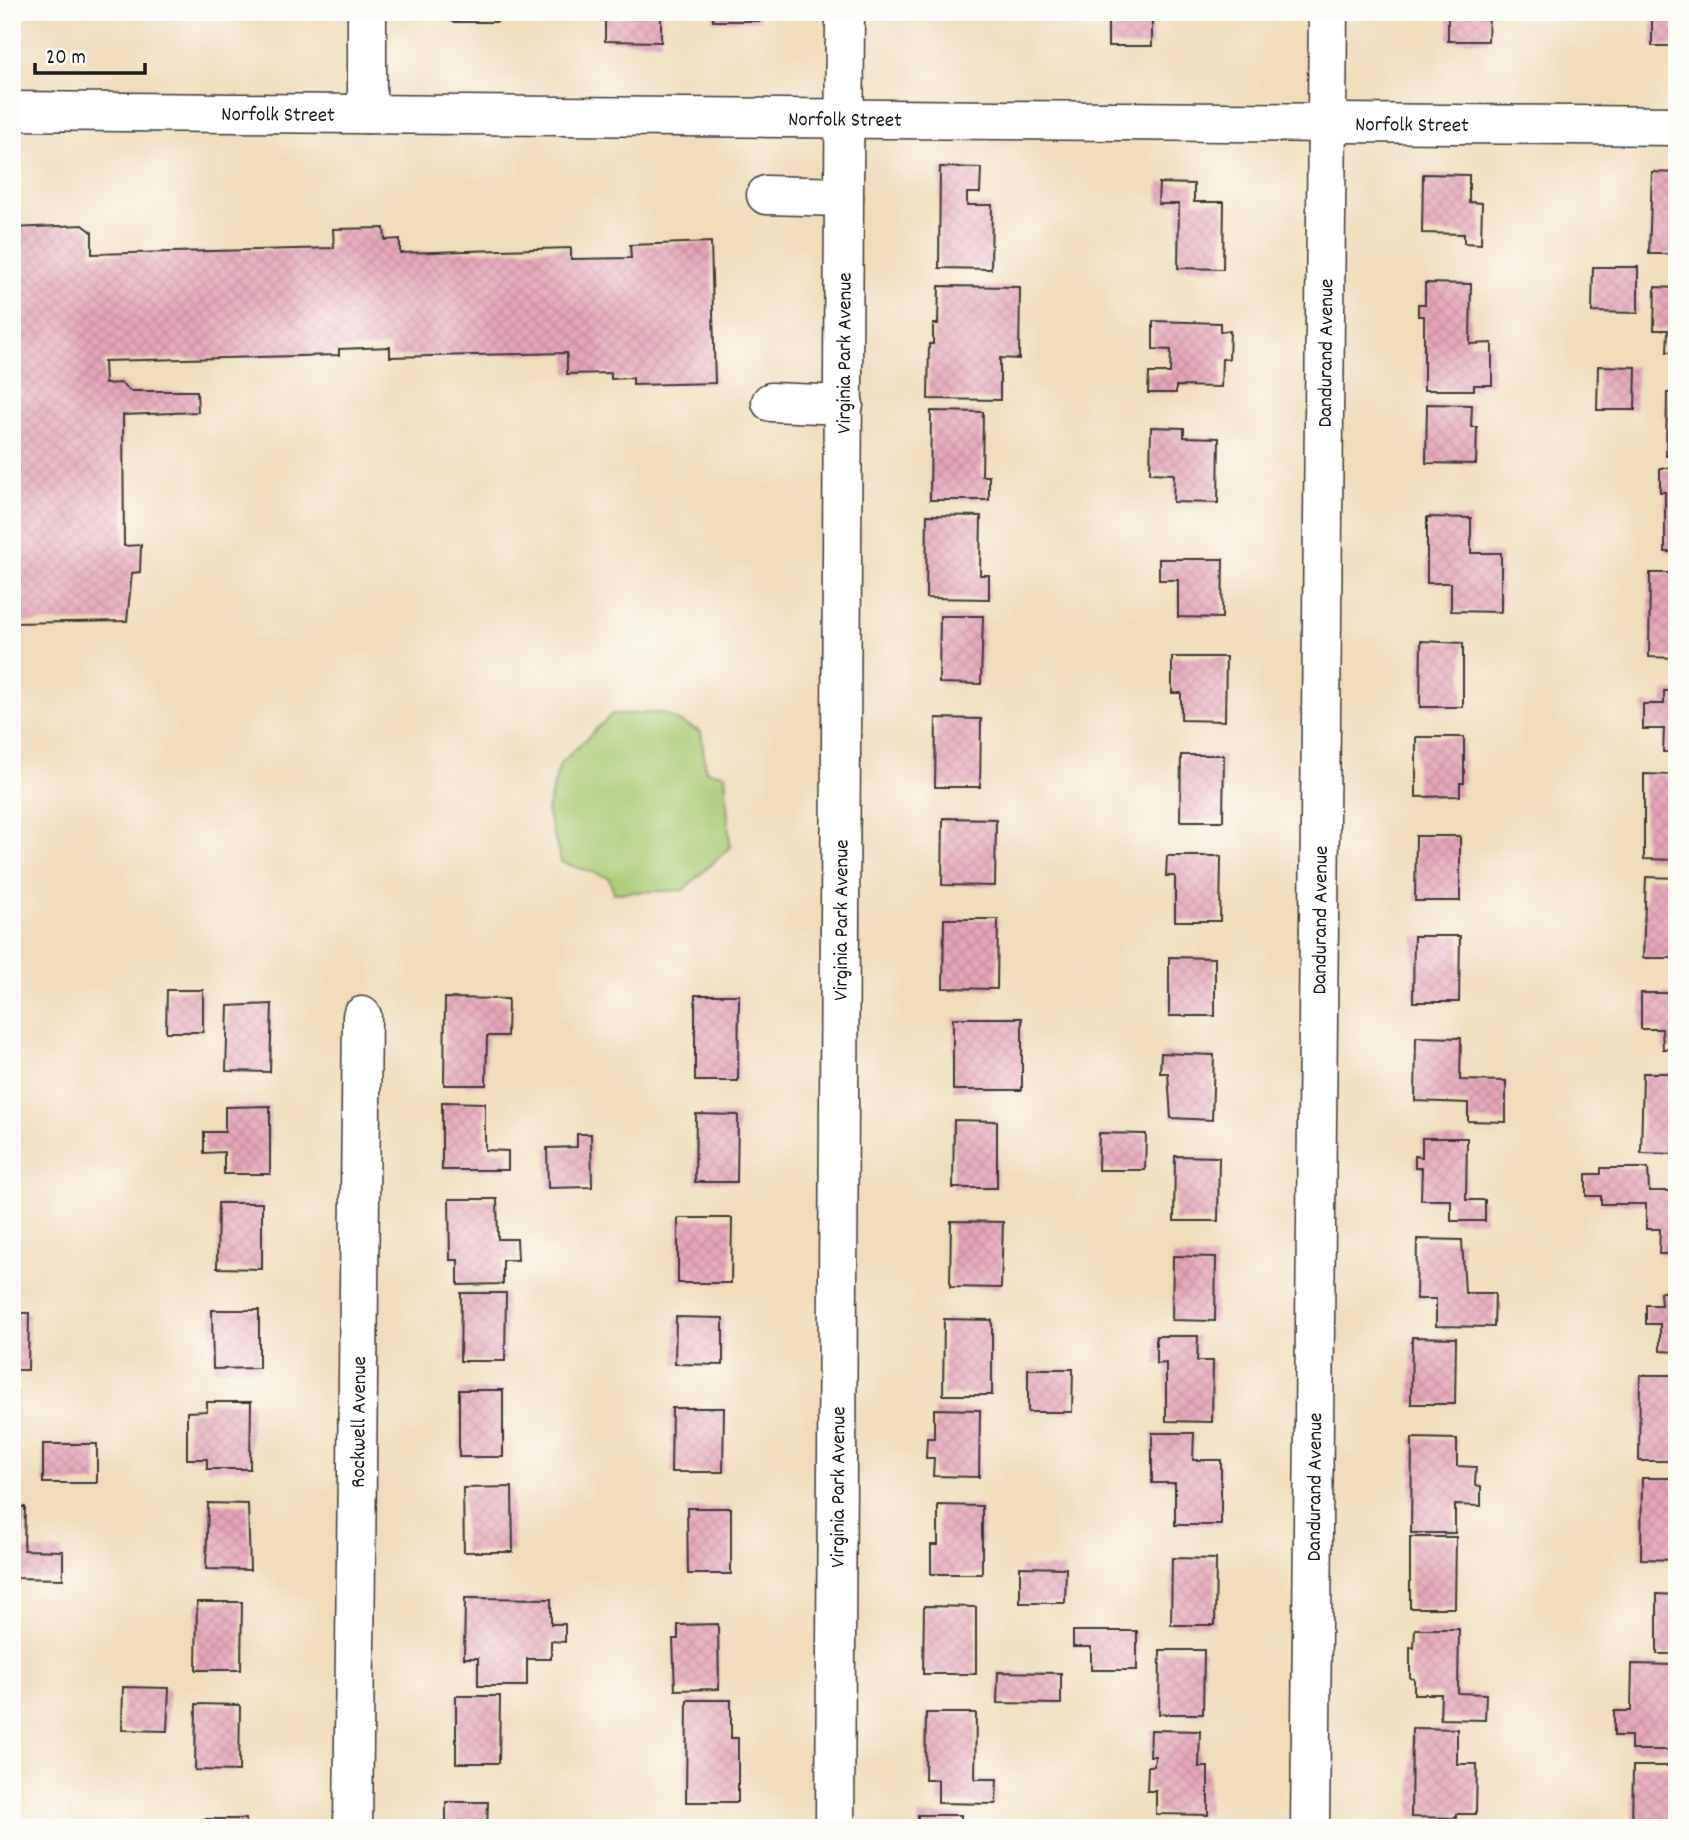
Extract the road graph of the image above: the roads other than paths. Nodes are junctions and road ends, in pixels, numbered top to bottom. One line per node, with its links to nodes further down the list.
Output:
1 (367, 12): 5 (street)
2 (845, 12): 6 (street, Virginia Park Avenue)
3 (1328, 12): 7 (street, Dandurand Avenue)
4 (12, 111): 5 (street, Norfolk Street)
5 (367, 114): 6 (street, Norfolk Street)
6 (845, 118): 7 (street, Norfolk Street); 10 (street, Virginia Park Avenue)
7 (1327, 123): 8 (street, Norfolk Street); 16 (street, Dandurand Avenue)
8 (1677, 126)
9 (766, 195): 10 (street)
10 (844, 197): 12 (street, Virginia Park Avenue)
11 (771, 402): 12 (street)
12 (844, 405): 15 (street, Virginia Park Avenue)
13 (362, 1016): 14 (street, Rockwell Avenue)
14 (353, 1828)
15 (835, 1828)
16 (1310, 1828)

